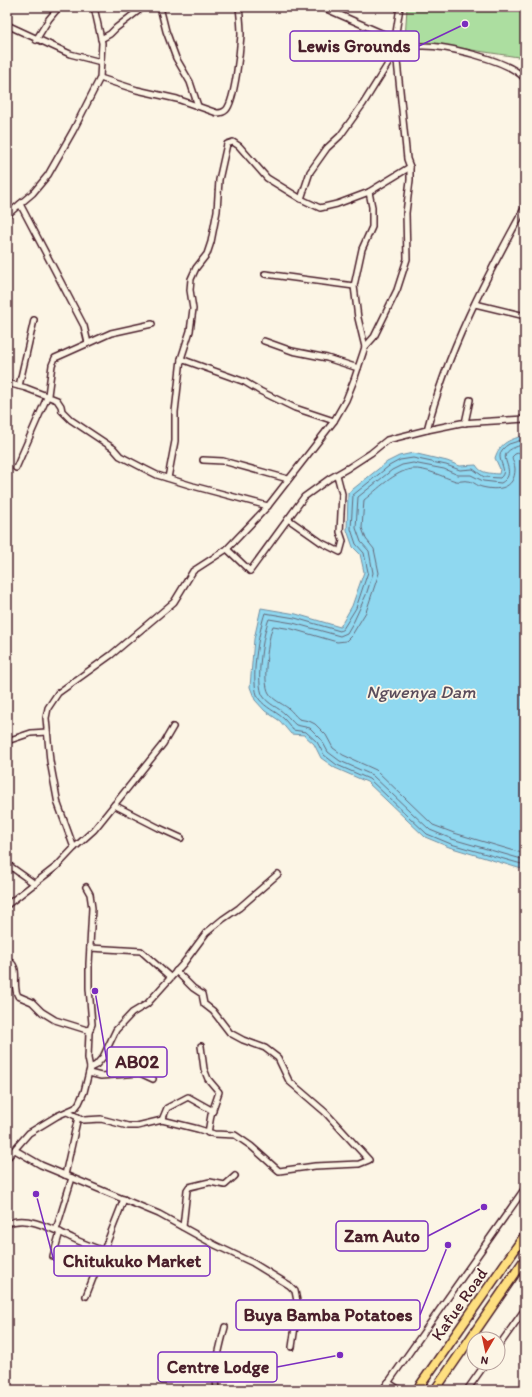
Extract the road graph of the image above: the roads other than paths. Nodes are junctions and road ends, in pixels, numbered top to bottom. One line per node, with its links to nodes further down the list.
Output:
1 (59, 7): 11 (street)
2 (94, 7): 9 (street)
3 (143, 7): 9 (street)
4 (160, 7): 16 (street)
5 (239, 7): 16 (street)
6 (322, 7): 10 (street)
7 (400, 7): 10 (street)
8 (7, 25): 11 (street)
9 (101, 39): 13 (street)
10 (395, 39): 12 (street)
11 (36, 40): 13 (street)
12 (396, 51): 15 (street); 17 (street); 19 (street)
13 (101, 62): 14 (street)
14 (100, 78): 16 (street); 20 (street)
15 (525, 79)
16 (198, 106)
17 (410, 167): 18 (street); 31 (street)
18 (369, 192): 19 (street); 24 (street)
19 (301, 199): 32 (street)
20 (20, 204): 22 (street); 30 (street)
21 (525, 207): 25 (street)
22 (7, 214)
23 (265, 274): 24 (street)
24 (354, 286): 31 (street)
25 (474, 304): 26 (street); 41 (street)
26 (525, 316)
27 (34, 320): 35 (street)
28 (152, 324): 30 (street)
29 (264, 340): 33 (street)
30 (88, 343): 36 (street)
31 (365, 347): 33 (street)
32 (180, 359): 39 (street); 45 (street)
33 (358, 368): 39 (street)
34 (7, 383): 35 (street)
35 (19, 386): 36 (street)
36 (48, 395): 43 (street); 45 (street)
37 (470, 400): 40 (street)
38 (525, 419): 40 (street)
39 (334, 421): 46 (street)
40 (465, 423): 41 (street)
41 (426, 430): 44 (street)
42 (203, 460): 46 (street)
43 (16, 468)
44 (337, 475): 48 (street); 48 (street)
45 (168, 478): 47 (street)
46 (288, 479): 47 (street)
47 (268, 506): 49 (street)
48 (288, 519): 49 (street)
49 (227, 549): 51 (street)
50 (173, 728): 53 (street)
51 (47, 732): 52 (street); 55 (street)
52 (7, 741)
53 (114, 805): 54 (street); 55 (street)
54 (181, 838)
55 (74, 848): 58 (street)
56 (7, 864): 58 (street)
57 (278, 874): 63 (street)
58 (35, 884): 60 (street)
59 (86, 887): 61 (street)
60 (7, 906)
61 (90, 948): 64 (street); 65 (street)
62 (7, 960): 65 (street)
63 (176, 972): 64 (street); 73 (street)
64 (170, 977): 67 (street)
65 (89, 1032): 67 (street)
66 (201, 1046): 69 (street)
67 (90, 1071): 68 (street); 70 (street)
68 (153, 1079)
69 (213, 1111): 72 (street); 73 (street)
70 (67, 1112): 71 (street); 74 (street)
71 (78, 1117): 72 (street); 76 (street)
72 (162, 1120): 73 (street)
73 (208, 1133)
74 (15, 1150): 75 (street); 76 (street)
75 (7, 1158)
76 (65, 1175): 78 (street)
77 (235, 1176): 82 (street)
78 (72, 1178): 80 (street); 83 (street)
79 (525, 1188): 94 (street)
80 (124, 1199): 82 (street); 85 (street)
81 (7, 1224): 83 (street)
82 (183, 1227): 92 (street)
83 (58, 1231): 85 (street); 86 (street)
84 (525, 1235): 98 (main road, Kafue Road)
85 (104, 1251): 88 (street)
86 (53, 1256)
87 (525, 1258): 99 (main road, Kafue Road)
88 (86, 1296)
89 (525, 1309): 91 (street)
90 (225, 1327): 95 (street)
91 (506, 1336)
92 (292, 1347)
93 (480, 1371): 100 (street)
94 (388, 1383): 96 (street); 97 (street)
95 (217, 1390)
96 (382, 1390)
97 (399, 1390)
98 (417, 1390)
99 (435, 1390)
100 (467, 1390)

